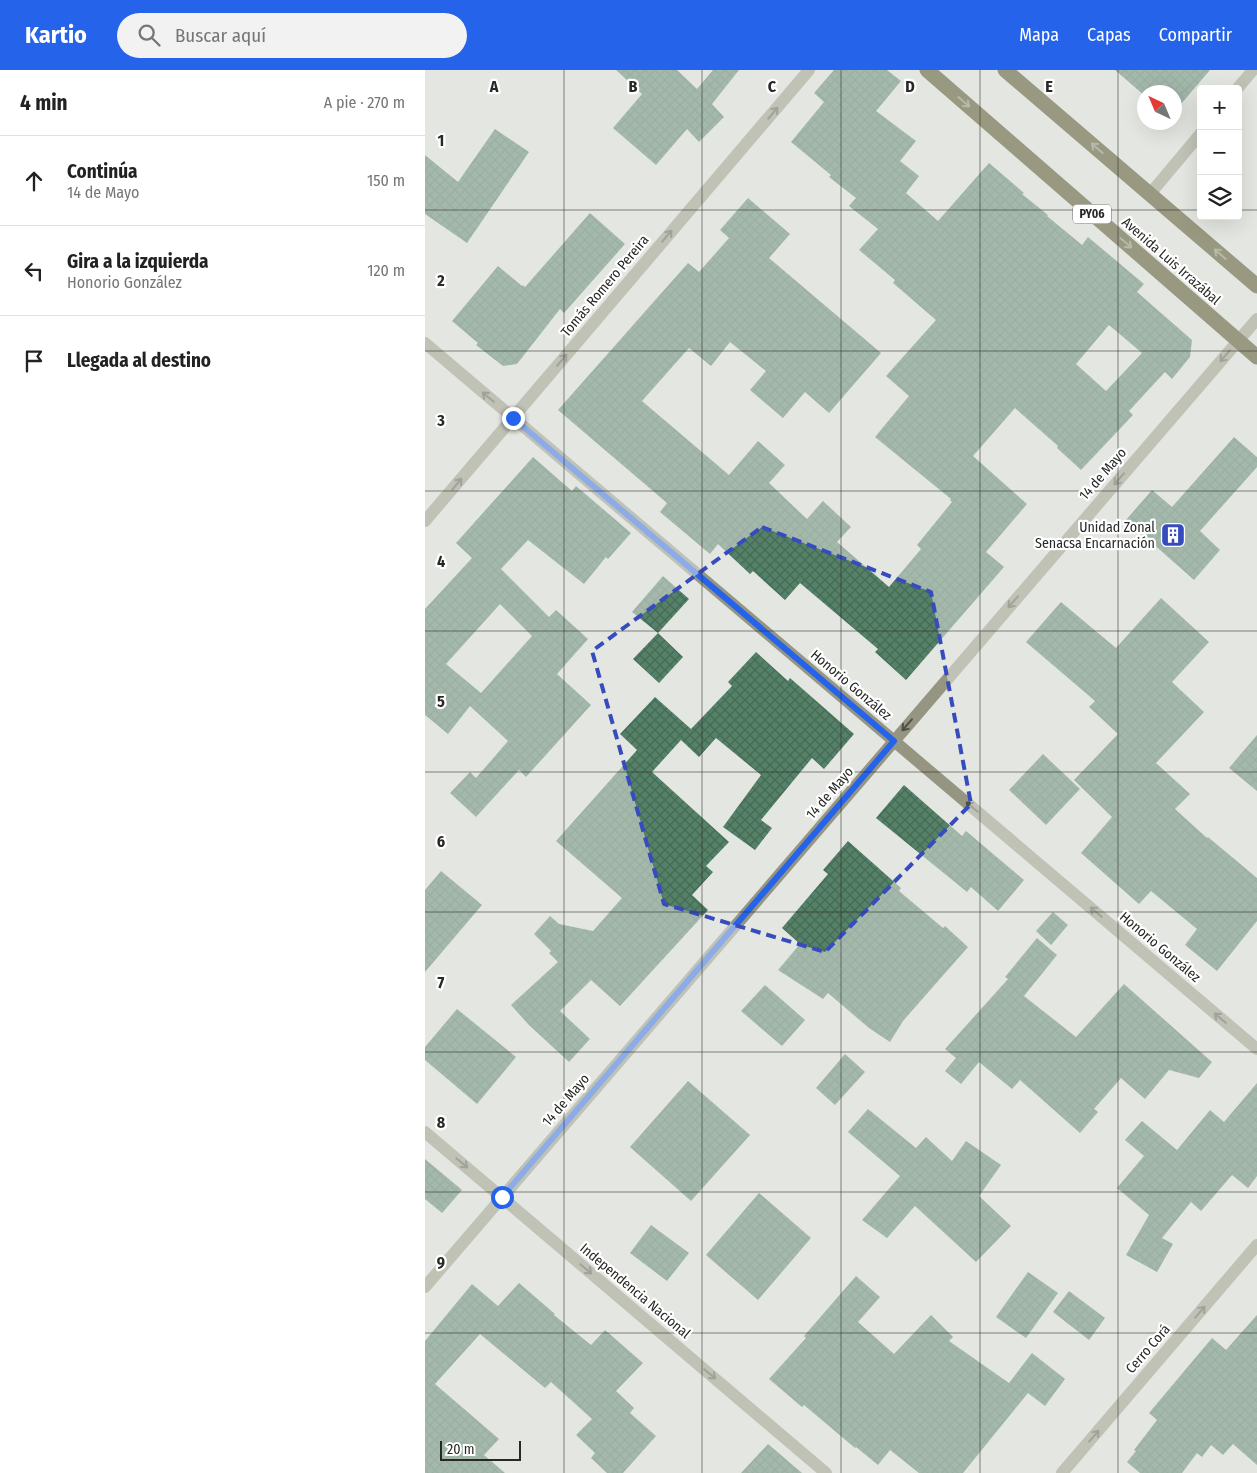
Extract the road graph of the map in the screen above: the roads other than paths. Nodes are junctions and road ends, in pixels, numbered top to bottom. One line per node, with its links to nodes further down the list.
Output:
1 (809, 70): 13 (street, Tomás Romero Pereira, one-way to 1)
2 (927, 70): 10 (highway, Avenida Luis Irrazábal / PY06, one-way to 10)
3 (1005, 70): 7 (highway, one-way to 3)
4 (1253, 70): 5 (street)
5 (1240, 85)
6 (1197, 138): 7 (street)
7 (1150, 194): 8 (highway, one-way to 7)
8 (1257, 286)
9 (1257, 319): 10 (street, 14 de Mayo)
10 (1238, 341): 12 (highway, Avenida Luis Irrazábal / PY06); 15 (street, 14 de Mayo, one-way to 15)
11 (425, 343): 13 (street, Honorio González, one-way to 11)
12 (1257, 357)
13 (513, 418): 14 (street, Tomás Romero Pereira, one-way to 13); 15 (street, Honorio González)
14 (425, 521)
15 (894, 741): 16 (street, Honorio González, one-way to 15); 18 (street, 14 de Mayo)
16 (1257, 1049)
17 (425, 1132): 18 (street, Independencia Nacional, one-way to 18)
18 (502, 1197): 20 (street, 14 de Mayo); 21 (street, Independencia Nacional, one-way to 21)
19 (1257, 1245): 22 (street, Cerro Corá, one-way to 19)
20 (425, 1286)
21 (826, 1473)
22 (1062, 1473)

